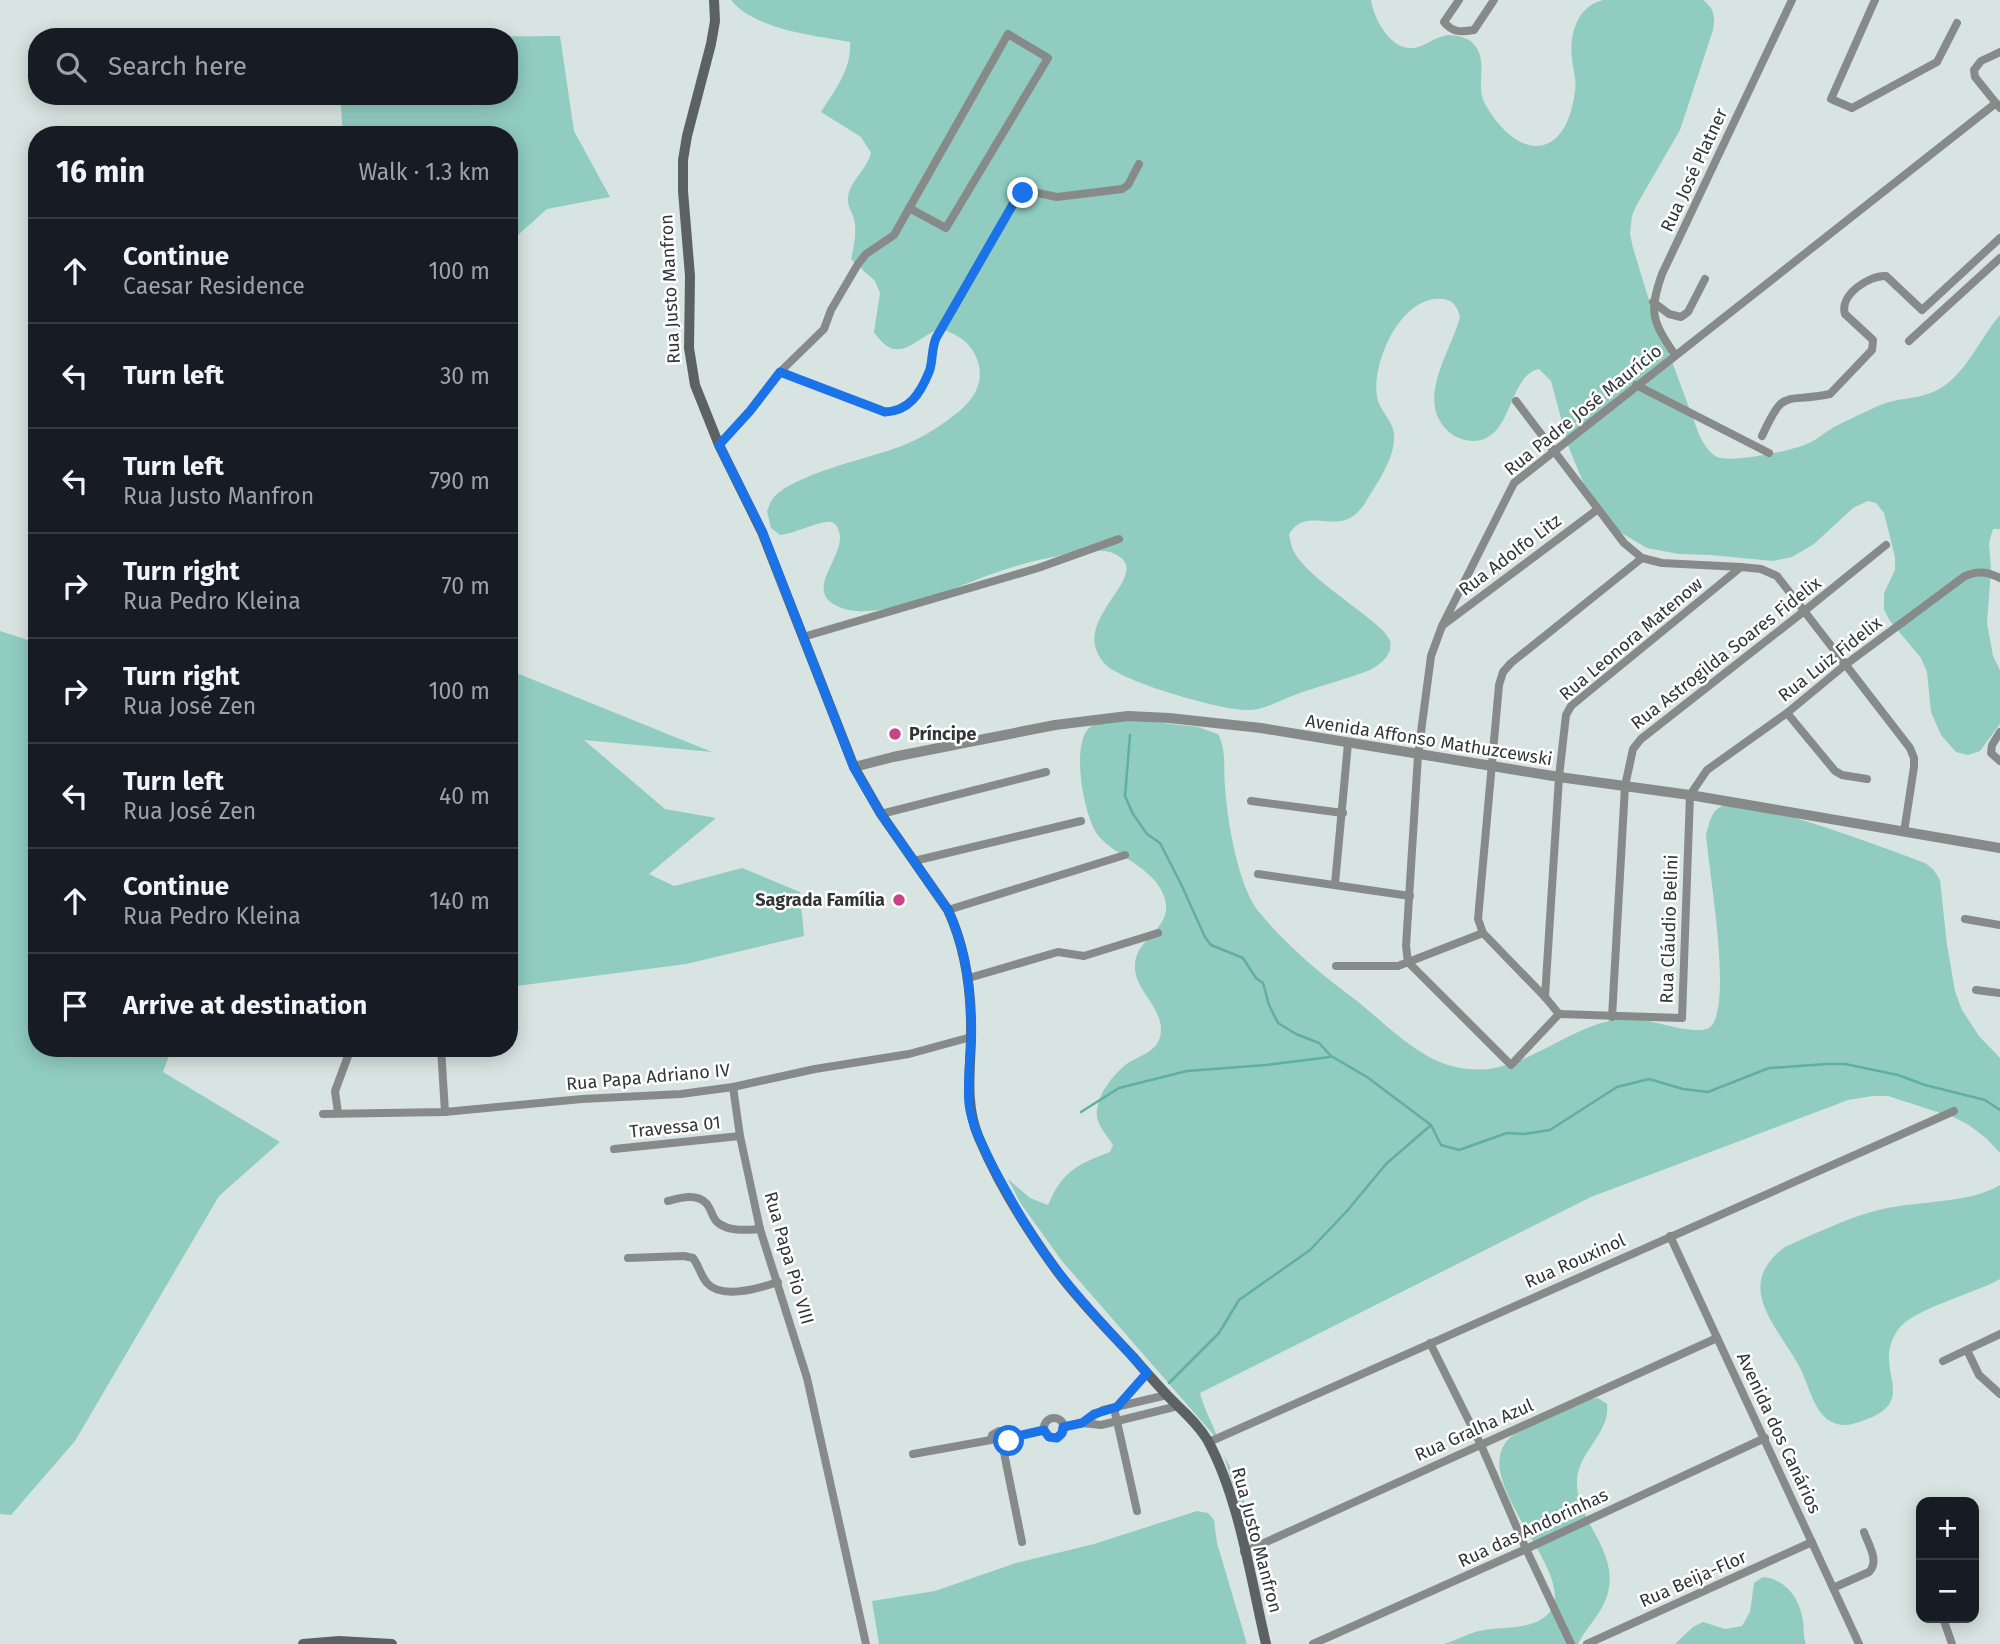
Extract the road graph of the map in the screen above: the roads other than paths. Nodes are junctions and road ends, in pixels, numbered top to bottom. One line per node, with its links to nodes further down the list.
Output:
1 (714, 0): 21 (main road, Rua Justo Manfron)
2 (1459, 0): 3 (street)
3 (1494, 0)
4 (1792, 0): 14 (street, Rua José Platner)
5 (1875, 0): 6 (street)
6 (1957, 23)
7 (2000, 52): 8 (street)
8 (1998, 105): 16 (street, Rua Padre José Maurício)
9 (1139, 164): 17 (street)
10 (909, 208): 10 (street); 17 (street)
11 (2000, 238): 20 (street)
12 (2000, 258): 15 (street)
13 (1705, 279): 14 (street)
14 (1653, 302): 16 (street)
15 (1909, 341)
16 (1675, 355): 18 (street, Rua Padre José Maurício)
17 (780, 372): 21 (street)
18 (1636, 385): 22 (street, Rua Padre José Maurício); 23 (street)
19 (1516, 401): 22 (street)
20 (1762, 436)
21 (719, 445): 32 (main road, Rua Justo Manfron)
22 (1554, 450): 24 (street); 31 (street, Rua Padre José Maurício)
23 (1769, 453)
24 (1598, 509): 27 (street); 31 (street, Rua Adolfo Litz)
25 (1119, 539): 32 (street)
26 (1885, 545): 30 (street, Rua Astrogilda Soares Fidelix)
27 (1642, 558): 28 (street); 39 (street)
28 (1741, 567): 30 (street); 42 (street, Rua Leonora Matenow)
29 (2000, 578): 33 (street, Rua Luiz Fidelix)
30 (1804, 612): 33 (street); 44 (street, Rua Astrogilda Soares Fidelix)
31 (1442, 626): 37 (street, Rua Padre José Maurício)
32 (803, 637): 40 (main road, Rua Justo Manfron)
33 (1845, 665): 34 (street, Rua Luiz Fidelix); 50 (street)
34 (1787, 713): 43 (street); 45 (street, Rua Luiz Fidelix)
35 (2000, 732): 38 (street)
36 (1348, 743): 37 (street, Avenida Affonso Mathuzcewski); 40 (street, Avenida Affonso Mathuzcewski); 47 (street)
37 (1418, 755): 39 (street, Avenida Affonso Mathuzcewski); 56 (street, Rua Padre José Maurício)
38 (2000, 761)
39 (1490, 766): 42 (street, Avenida Affonso Mathuzcewski); 61 (street)
40 (854, 768): 48 (main road, Rua Justo Manfron)
41 (1046, 772): 48 (street)
42 (1559, 777): 44 (street, Avenida Affonso Mathuzcewski); 67 (street, Rua Leonora Matenow)
43 (1867, 779)
44 (1625, 786): 45 (street, Avenida Affonso Mathuzcewski); 69 (street, Rua Astrogilda Soares Fidelix)
45 (1690, 795): 50 (street, Avenida Affonso Mathuzcewski); 69 (street, Rua Cláudio Belini)
46 (1251, 801): 47 (street)
47 (1343, 813): 55 (street)
48 (881, 814): 53 (main road, Rua Justo Manfron)
49 (1081, 821): 53 (street)
50 (1904, 832): 51 (street, Avenida Affonso Mathuzcewski)
51 (2000, 848)
52 (1125, 855): 57 (street)
53 (914, 861): 57 (main road, Rua Justo Manfron)
54 (1258, 874): 55 (street)
55 (1335, 884): 56 (street)
56 (1410, 895): 62 (street, Rua Padre José Maurício)
57 (948, 910): 64 (main road, Rua Justo Manfron)
58 (1965, 919): 59 (street)
59 (2000, 925)
60 (1158, 933): 64 (street)
61 (1483, 933): 62 (street); 67 (street)
62 (1408, 962): 63 (street); 68 (street)
63 (1336, 966)
64 (968, 978): 70 (main road, Rua Justo Manfron)
65 (1976, 990): 66 (street)
66 (2000, 993)
67 (1545, 997): 68 (street)
68 (1559, 1014): 69 (street, Rua Cláudio Belini)
69 (1612, 1017)
70 (971, 1037): 73 (street, Rua Papa Adriano IV); 90 (main road, Rua Justo Manfron)
71 (348, 1057): 76 (street)
72 (442, 1057): 75 (street)
73 (733, 1087): 75 (street, Rua Papa Adriano IV); 78 (street, Rua Papa Pio VIII)
74 (1954, 1111): 82 (street, Rua Rouxinol)
75 (445, 1112): 76 (street, Rua Papa Adriano IV)
76 (338, 1113): 77 (street, Rua Papa Adriano IV)
77 (323, 1114)
78 (740, 1136): 79 (street, Travessa 01); 81 (street, Rua Papa Pio VIII)
79 (614, 1149)
80 (668, 1201): 81 (street)
81 (760, 1228): 84 (street, Rua Papa Pio VIII)
82 (1671, 1236): 86 (street, Avenida dos Canários); 87 (street, Rua Rouxinol)
83 (628, 1258): 84 (street)
84 (778, 1282): 116 (street, Rua Papa Pio VIII)
85 (2000, 1334): 88 (street)
86 (1717, 1338): 100 (street, Avenida dos Canários); 103 (street, Rua Gralha Azul)
87 (1430, 1343): 102 (street, Rua Rouxinol); 103 (street)
88 (1967, 1350): 89 (street); 91 (street)
89 (1943, 1361)
90 (1147, 1373): 92 (main road, Rua Justo Manfron); 94 (street)
91 (2000, 1394)
92 (1167, 1395): 93 (main road, Rua Justo Manfron); 94 (street)
93 (1178, 1406): 95 (street); 102 (main road, Rua Justo Manfron)
94 (1115, 1407): 95 (street); 96 (street)
95 (1117, 1422): 96 (street); 106 (street)
96 (1082, 1423): 97 (street)
97 (1063, 1427): 98 (street); 98 (street)
98 (1044, 1430): 99 (street)
99 (1009, 1438): 101 (street); 104 (street)
100 (1765, 1438): 109 (street, Avenida dos Canários); 110 (street, Rua das Andorinhas)
101 (991, 1440): 104 (street); 105 (street)
102 (1209, 1442): 111 (main road, Rua Justo Manfron)
103 (1481, 1444): 110 (street); 111 (street, Rua Gralha Azul)
104 (1003, 1448): 108 (street)
105 (913, 1454)
106 (1137, 1511)
107 (1864, 1532): 112 (street)
108 (1022, 1542)
109 (1812, 1542): 112 (street, Avenida dos Canários); 120 (street, Rua Beija-Flor)
110 (1526, 1549): 118 (street, Rua das Andorinhas); 119 (street)
111 (1244, 1552): 117 (main road, Rua Justo Manfron)
112 (1833, 1588): 121 (street, Avenida dos Canários)
113 (1944, 1623): 122 (street)
114 (303, 1644): 115 (main road)
115 (393, 1644)
116 (866, 1644)
117 (1266, 1644)
118 (1313, 1644)
119 (1571, 1644)
120 (1587, 1644)
121 (1859, 1644)
122 (1952, 1644)

